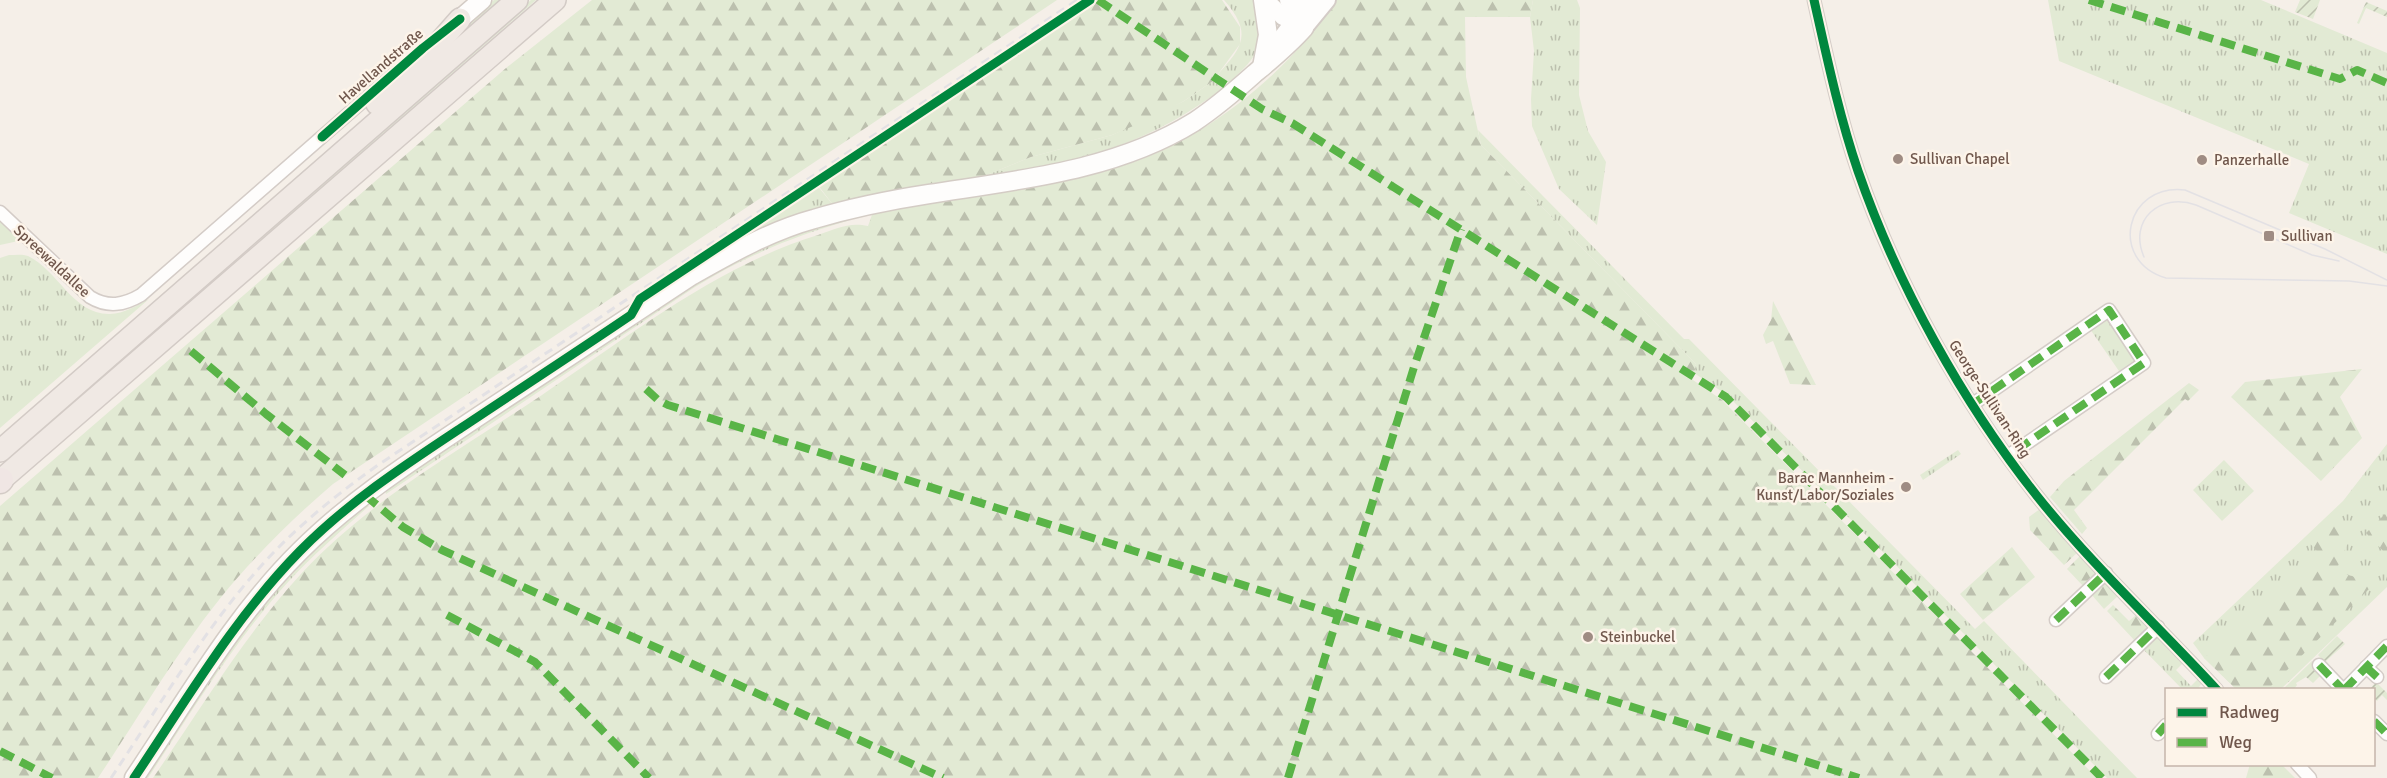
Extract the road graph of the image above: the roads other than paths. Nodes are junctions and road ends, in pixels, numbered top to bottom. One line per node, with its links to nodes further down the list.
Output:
1 (482, 0): 9 (main road, Havellandstraße)
2 (517, 0): 11 (highway)
3 (555, 0): 17 (highway)
4 (1265, 0): 8 (street); 10 (main road)
5 (1310, 0): 8 (street)
6 (1327, 0): 8 (street)
7 (1814, 0): 14 (street, George-Sullivan-Ring)
8 (1296, 16): 10 (main road)
9 (460, 19): 11 (highway); 13 (street, Havellandstraße)
10 (1264, 62): 32 (main road)
11 (338, 156): 15 (highway)
12 (0, 212): 13 (street, Spreewaldallee)
13 (108, 304)
14 (1973, 404): 16 (street, George-Sullivan-Ring); 16 (street)
15 (0, 451)
16 (2008, 456): 18 (street, George-Sullivan-Ring)
17 (1, 481)
18 (2106, 573): 19 (street); 20 (street, George-Sullivan-Ring)
19 (2056, 620)
20 (2158, 627): 24 (street); 26 (street, George-Sullivan-Ring)
21 (2386, 650): 23 (street)
22 (2319, 665): 27 (street)
23 (2366, 667): 25 (street); 28 (street)
24 (2106, 677)
25 (2377, 677)
26 (2210, 687)
27 (2341, 688)
28 (2345, 688)
29 (2375, 722): 30 (street)
30 (2387, 734)
31 (2298, 766): 33 (street)
32 (134, 778)
33 (2310, 778)

